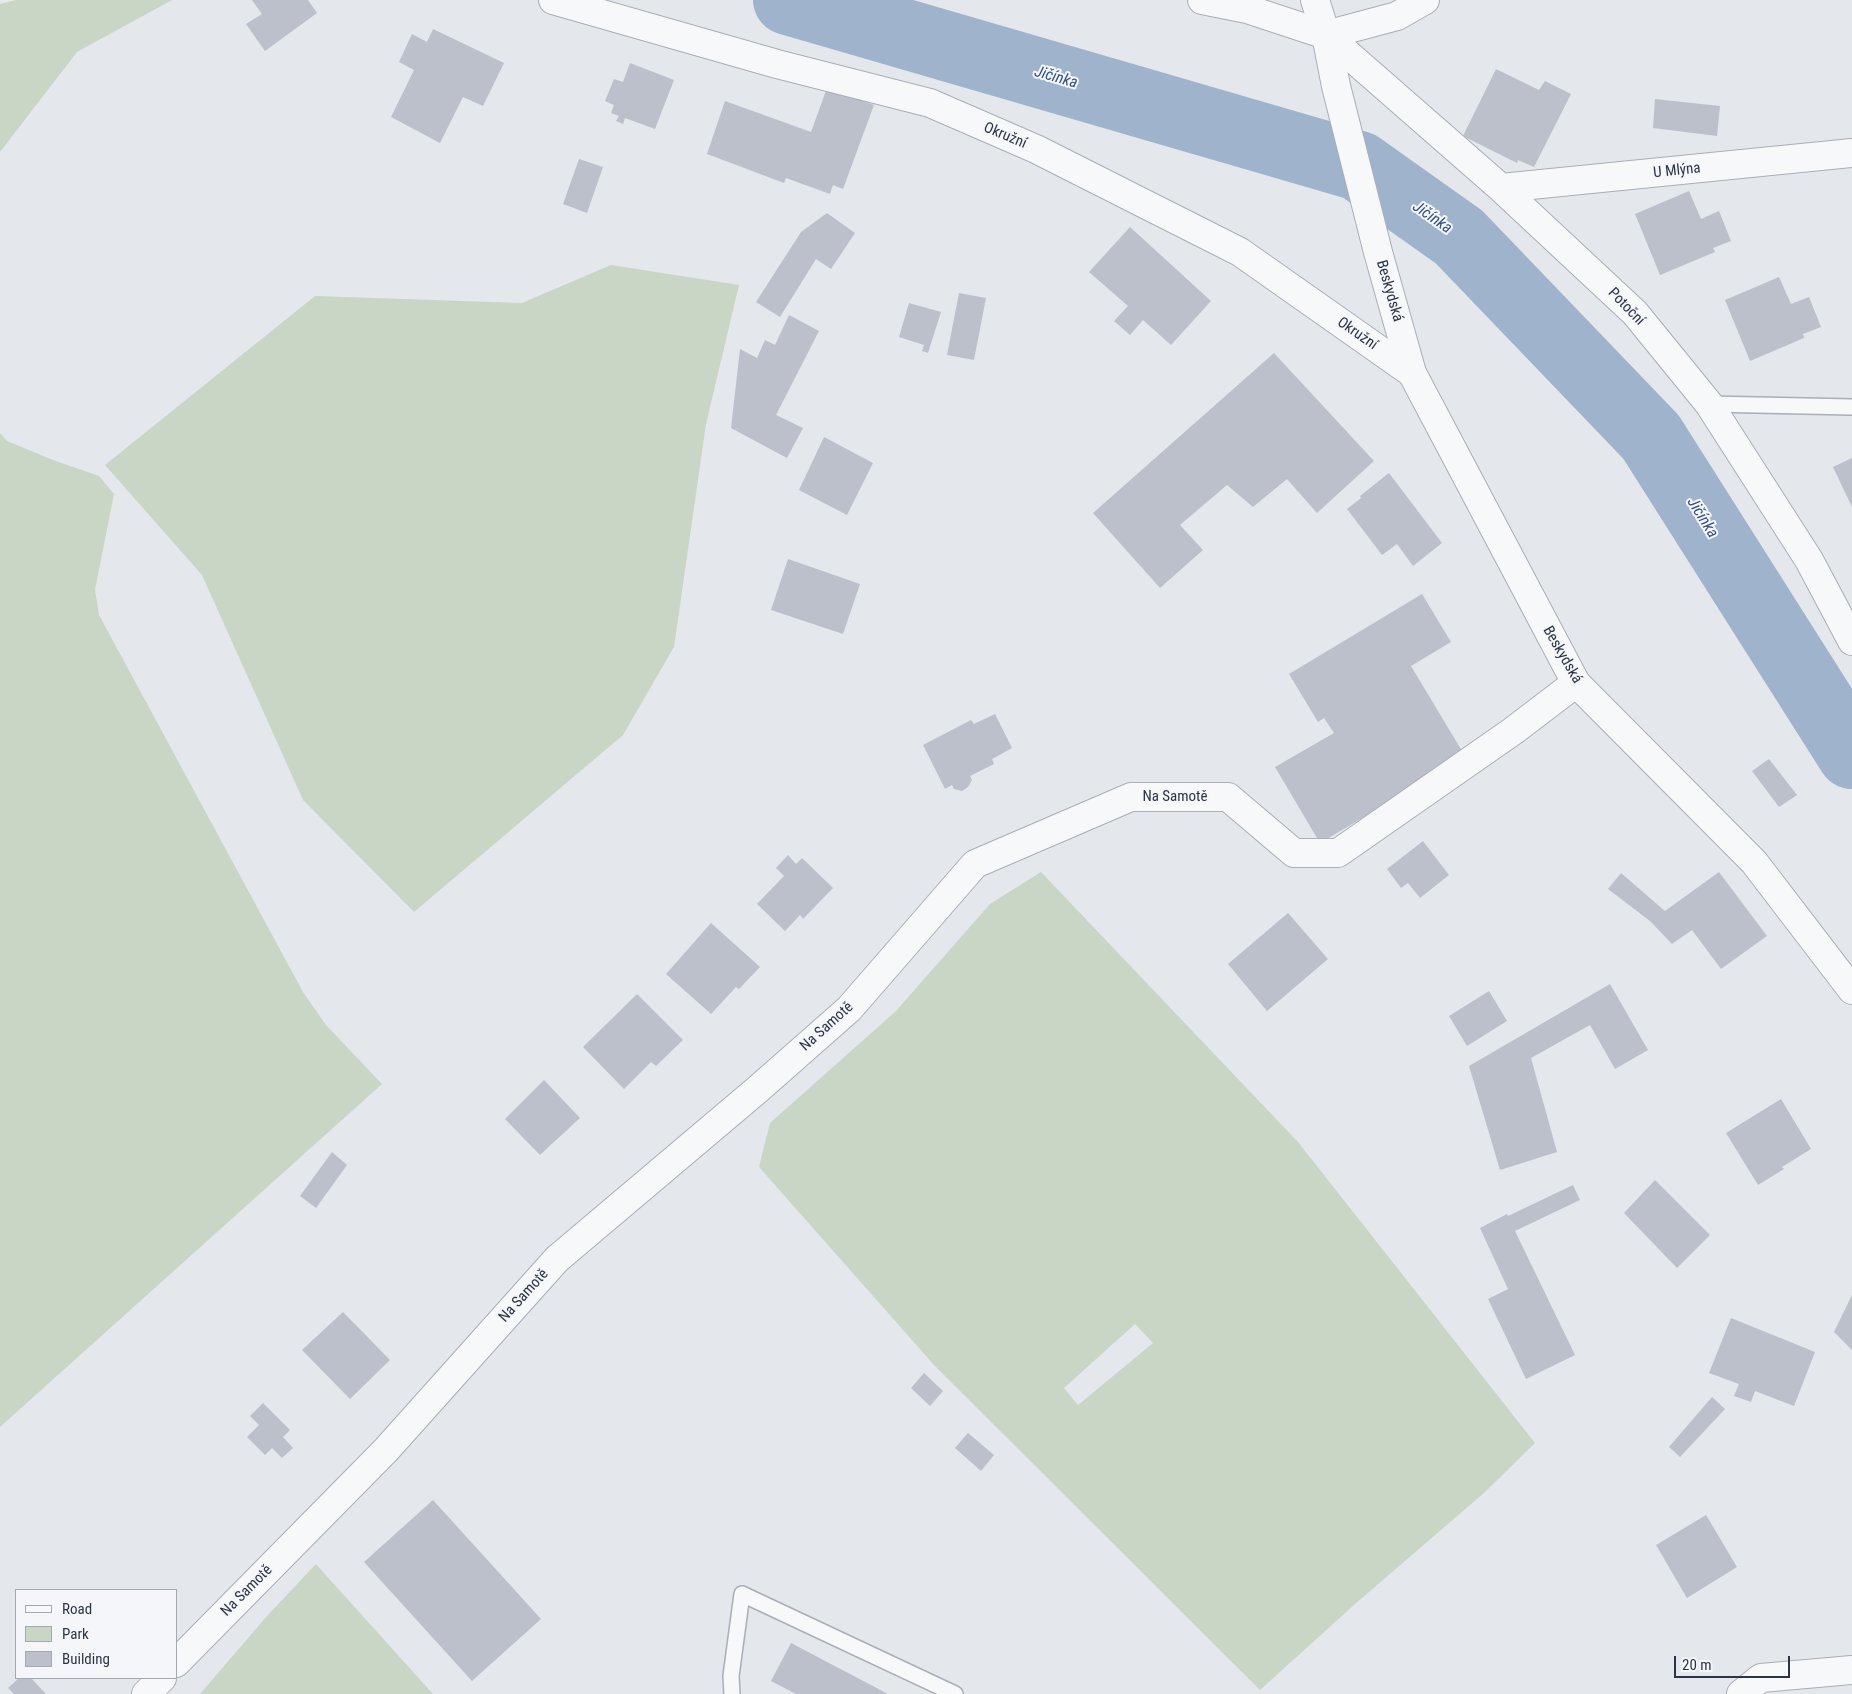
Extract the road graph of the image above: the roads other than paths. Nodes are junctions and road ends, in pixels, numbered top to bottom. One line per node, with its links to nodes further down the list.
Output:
1 (554, 0): 8 (street, Okružní)
2 (1202, 0): 5 (street)
3 (1315, 0): 5 (street)
4 (1425, 0): 5 (street)
5 (1326, 35): 7 (street, Potoční); 8 (street, Beskydská)
6 (1852, 153): 7 (street, U Mlýna)
7 (1502, 188): 9 (street, Potoční)
8 (1412, 373): 12 (street, Beskydská)
9 (1710, 404): 10 (lane); 11 (street, Potoční)
10 (1852, 407)
11 (1852, 641)
12 (1576, 683): 13 (street, Beskydská); 14 (street, Na Samotě)
13 (1852, 990)
14 (178, 1661)
15 (1852, 1670): 20 (street)
16 (161, 1679): 17 (street)
17 (146, 1694)
18 (732, 1694): 19 (lane)
19 (955, 1694)
20 (1741, 1694)

